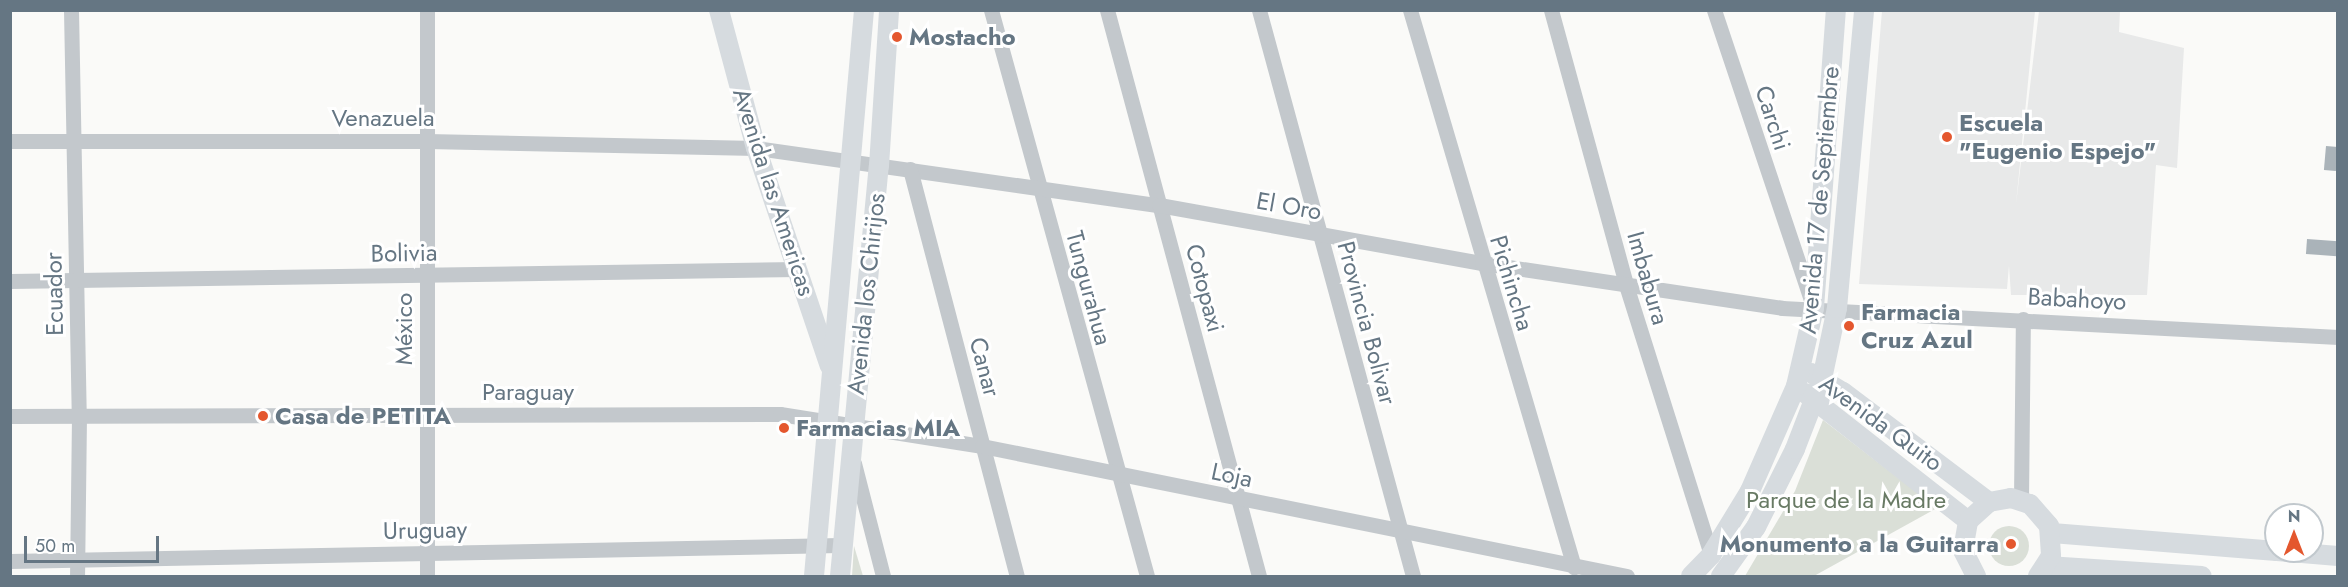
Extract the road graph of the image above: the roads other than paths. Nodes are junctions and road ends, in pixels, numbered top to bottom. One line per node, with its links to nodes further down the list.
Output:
1 (72, 10): 15 (street, Ecuador)
2 (427, 10): 16 (street, México)
3 (719, 10): 17 (street, Avenida las Americas)
4 (864, 10): 18 (street, Avenida los Chirijos)
5 (889, 10): 19 (street, Avenida los Chirijos)
6 (991, 10): 21 (street, Tungurahua)
7 (1107, 10): 22 (street, Cotopaxi)
8 (1259, 10): 23 (street, Provincia Bolivar)
9 (1410, 10): 24 (street, Pichincha)
10 (1551, 10): 29 (street, Imbabura)
11 (1714, 10): 32 (street, Carchi)
12 (1836, 10): 32 (street, Avenida 17 de Septiembre)
13 (1864, 10): 33 (street, Avenida 17 de Septiembre)
14 (10, 141): 15 (street, Venazuela)
15 (73, 141): 16 (street, Venazuela); 27 (street, Ecuador)
16 (427, 141): 17 (street, Venazuela); 26 (street, México)
17 (756, 148): 18 (street, El Oro); 25 (street, Avenida las Americas)
18 (852, 161): 19 (street, El Oro); 30 (street, Avenida los Chirijos)
19 (879, 166): 20 (street, El Oro); 44 (street, Avenida los Chirijos)
20 (910, 169): 21 (street, El Oro); 45 (street, Canar)
21 (1039, 188): 22 (street, El Oro); 47 (street, Tungurahua)
22 (1159, 205): 23 (street, El Oro); 48 (street, Cotopaxi)
23 (1320, 235): 24 (street, El Oro); 52 (street, Provincia Bolivar)
24 (1482, 263): 29 (street, El Oro); 60 (street, Pichincha)
25 (798, 269): 26 (street, Bolivia); 31 (street, Avenida las Americas)
26 (427, 276): 27 (street, Bolivia); 40 (street, México)
27 (76, 280): 28 (street, Bolivia); 42 (street, Ecuador)
28 (10, 281)
29 (1626, 285): 32 (street, El Oro); 58 (street, Imbabura)
30 (841, 287): 31 (street); 36 (street, Avenida los Chirijos)
31 (806, 294): 36 (street, Avenida las Americas)
32 (1814, 308): 33 (street, Babahoyo); 37 (street, Avenida 17 de Septiembre)
33 (1837, 308): 34 (street, Babahoyo); 38 (street, Avenida 17 de Septiembre)
34 (2023, 319): 35 (street, Babahoyo); 49 (street)
35 (2337, 337)
36 (833, 373): 43 (street, Avenida los Chirijos)
37 (1798, 377): 38 (street, Avenida Quito); 39 (street, Avenida Quito); 58 (street, Avenida 17 de Septiembre)
38 (1822, 379): 39 (street, Avenida 17 de Septiembre); 50 (street, Avenida Quito)
39 (1816, 401): 51 (street, Avenida Quito); 74 (street, Avenida 17 de Septiembre)
40 (427, 414): 42 (street, Paraguay); 43 (street, Paraguay); 57 (street, México)
41 (10, 416): 42 (street, Paraguay)
42 (79, 416): 61 (street, Ecuador)
43 (828, 422): 44 (street, Loja); 55 (street, Avenida los Chirijos)
44 (853, 426): 45 (street, Loja); 46 (street, Avenida los Chirijos)
45 (982, 446): 47 (street, Loja); 68 (street, Canar)
46 (850, 451): 54 (street, Avenida los Chirijos); 67 (street)
47 (1116, 474): 48 (street, Loja); 69 (street, Tungurahua)
48 (1239, 500): 52 (street, Loja); 70 (street, Cotopaxi)
49 (2021, 500): 50 (street); 53 (street)
50 (1989, 502): 51 (street)
51 (1968, 521): 75 (street)
52 (1400, 533): 62 (street, Loja); 71 (street, Provincia Bolivar)
53 (2052, 533): 56 (street); 63 (street)
54 (841, 545): 55 (street, Uruguay); 66 (street, Avenida los Chirijos)
55 (816, 546): 57 (street, Uruguay); 65 (street, Avenida los Chirijos)
56 (2264, 550)
57 (427, 552): 61 (street, Uruguay); 64 (street, México)
58 (1711, 555): 73 (street, Avenida 17 de Septiembre)
59 (10, 561): 61 (street, Uruguay)
60 (1574, 567): 62 (street, Loja); 72 (street, Loja)
61 (77, 569)
62 (1554, 569)
63 (2042, 571): 76 (street)
64 (427, 576)
65 (814, 576)
66 (840, 576)
67 (883, 576)
68 (1017, 576)
69 (1147, 576)
70 (1259, 576)
71 (1413, 576)
72 (1627, 576)
73 (1691, 576)
74 (1721, 576)
75 (1977, 576)
76 (2196, 576): 77 (street)
77 (2202, 576)

